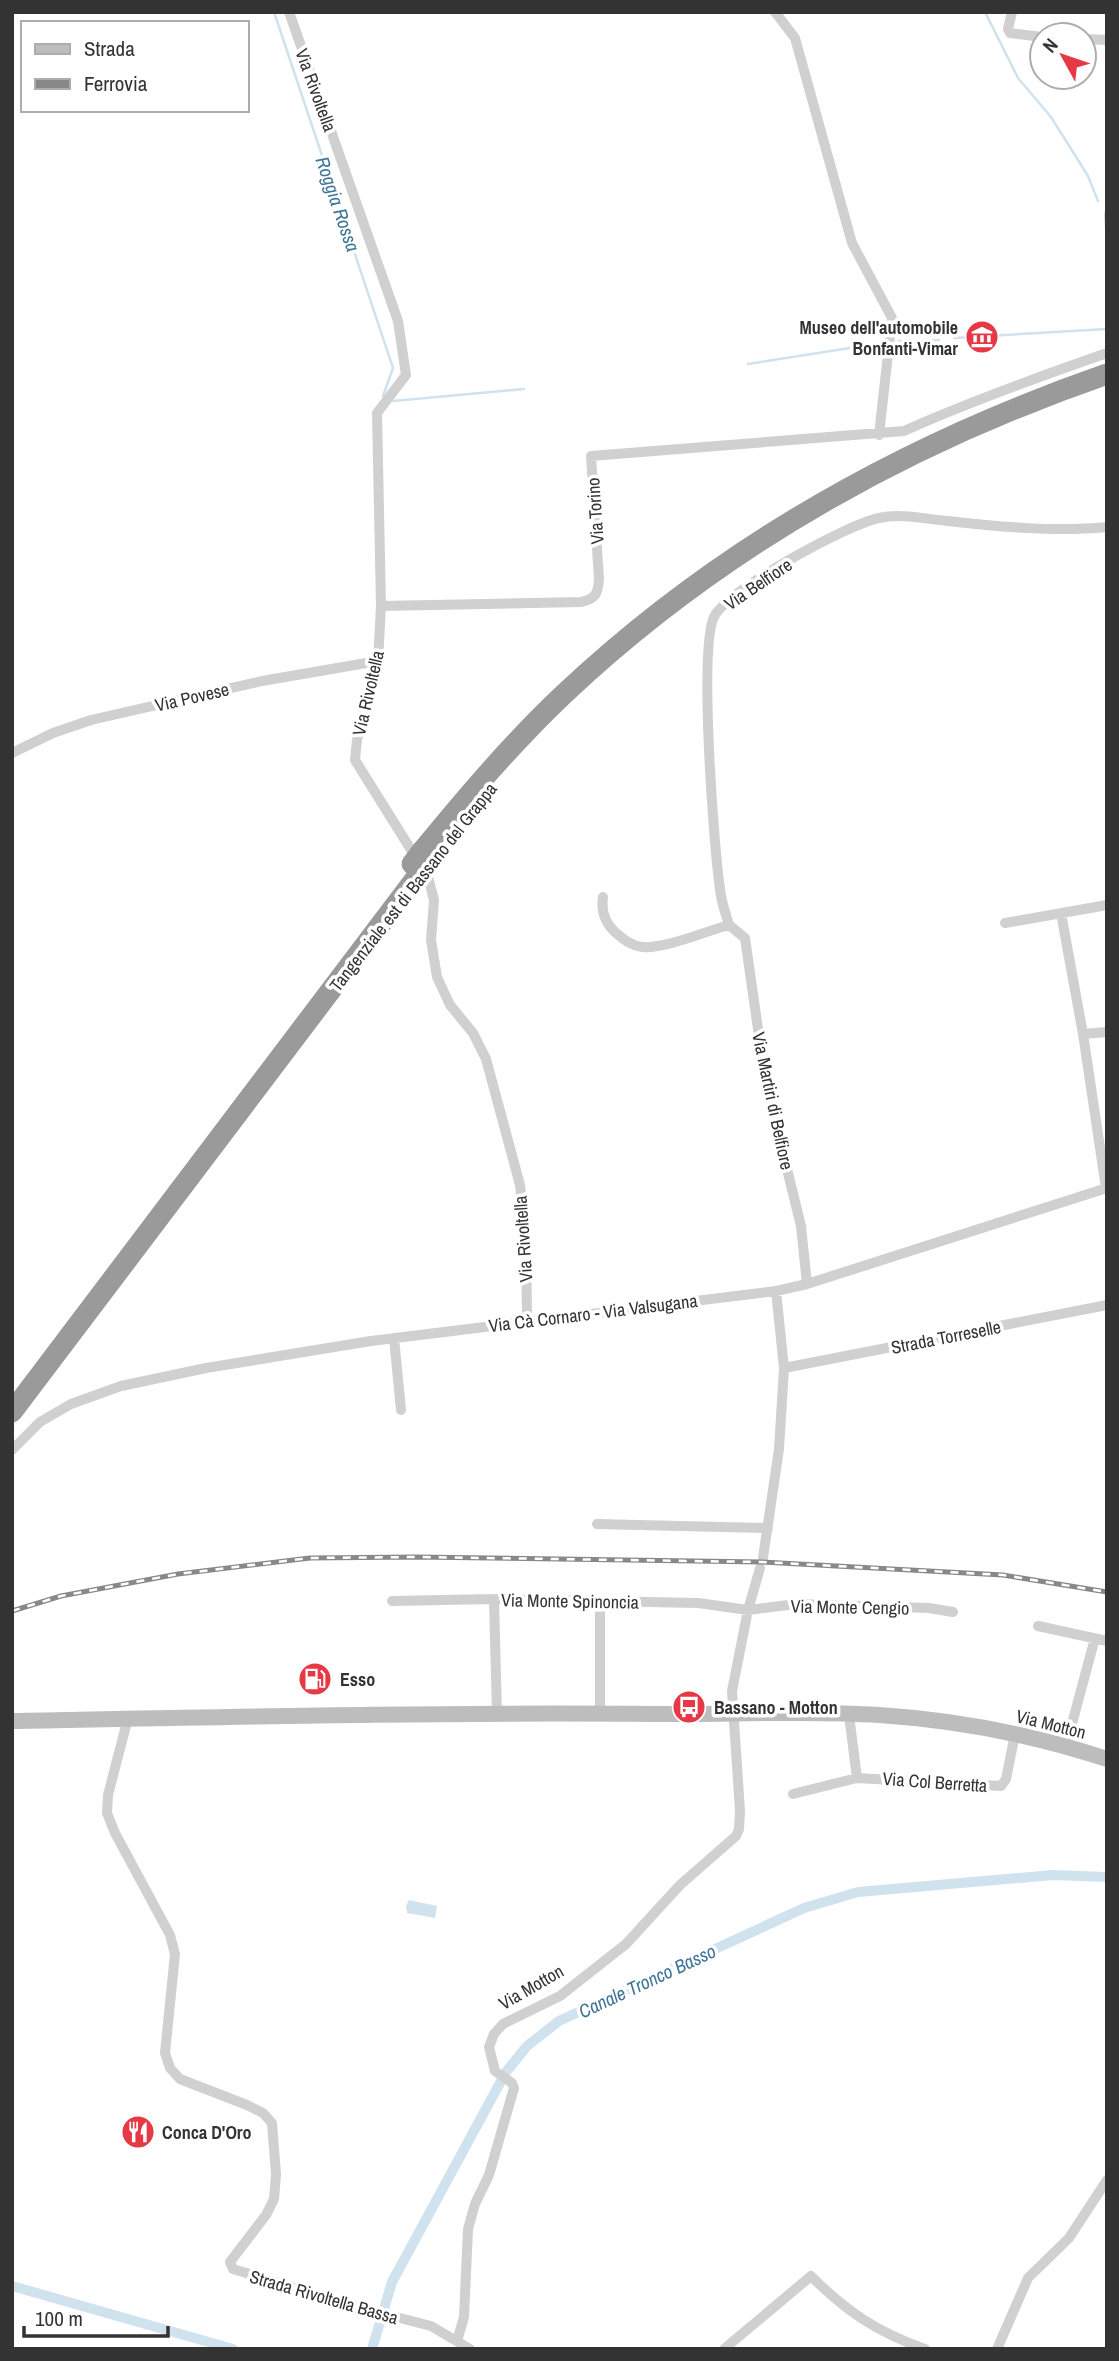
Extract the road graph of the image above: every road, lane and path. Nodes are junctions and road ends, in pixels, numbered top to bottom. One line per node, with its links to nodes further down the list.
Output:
1 (289, 12): 10 (street, Via Rivoltella)
2 (775, 12): 8 (street)
3 (1012, 12): 4 (street)
4 (1028, 35)
5 (1107, 353): 8 (street, Via Torino)
6 (1107, 374): 13 (highway, Tangenziale est di Bassano del Grappa)
7 (1107, 384): 13 (highway, Tangenziale est di Bassano del Grappa)
8 (879, 435): 10 (street, Via Torino)
9 (1107, 527): 18 (street, Via Belfiore)
10 (381, 606): 11 (street, Via Rivoltella)
11 (378, 661): 12 (street, Via Povese); 26 (street, Via Rivoltella)
12 (12, 753)
13 (420, 863): 21 (highway, Tangenziale est di Bassano del Grappa)
14 (603, 897): 18 (street)
15 (1107, 905): 16 (street)
16 (1061, 913): 17 (street); 20 (street)
17 (1005, 923)
18 (729, 925): 23 (street, Via Martiri di Belfiore)
19 (1107, 1032): 20 (street)
20 (1083, 1034): 22 (street)
21 (212, 1138): 29 (highway, Tangenziale est di Bassano del Grappa); 31 (highway, Tangenziale est di Bassano del Grappa)
22 (1106, 1188): 23 (street, Via Cà Cornaro - Via Valsugana)
23 (807, 1284): 24 (street, Via Cà Cornaro - Via Valsugana)
24 (776, 1291): 26 (street, Via Cà Cornaro - Via Valsugana); 28 (street)
25 (1107, 1305): 28 (street, Strada Torreselle)
26 (527, 1320): 27 (street, Via Cà Cornaro - Via Valsugana)
27 (394, 1338): 30 (street); 32 (street, Via Cà Cornaro - Via Valsugana)
28 (784, 1368): 34 (street)
29 (12, 1395)
30 (401, 1410)
31 (12, 1412)
32 (12, 1450)
33 (597, 1524): 34 (street)
34 (768, 1528): 38 (street)
35 (494, 1599): 36 (street, Via Monte Spinoncia); 37 (street, Via Monte Spinoncia); 43 (street)
36 (392, 1601)
37 (600, 1601): 38 (street, Via Monte Spinoncia); 44 (street)
38 (748, 1610): 39 (street, Via Monte Cengio); 45 (street)
39 (953, 1612)
40 (1038, 1626): 41 (street)
41 (1095, 1639): 42 (street); 50 (street)
42 (1107, 1641)
43 (497, 1714): 44 (main road, Via Motton); 47 (main road, Via Motton)
44 (600, 1714): 45 (main road, Via Motton)
45 (734, 1714): 46 (main road, Via Motton); 55 (street, Via Motton)
46 (849, 1715): 49 (main road, Via Motton); 52 (street, Via Col Berretta)
47 (128, 1718): 48 (main road, Via Motton); 55 (street, Strada Rivoltella Bassa)
48 (12, 1721)
49 (1015, 1734): 50 (main road, Via Motton); 52 (street, Via Col Berretta)
50 (1066, 1746): 51 (main road, Via Motton)
51 (1107, 1759)
52 (857, 1778): 53 (street, Via Col Berretta)
53 (793, 1794)
54 (1107, 2180): 59 (street)
55 (457, 2341): 56 (street, Strada Rivoltella Bassa)
56 (470, 2349)
57 (724, 2349): 58 (street)
58 (925, 2349)
59 (997, 2349)

